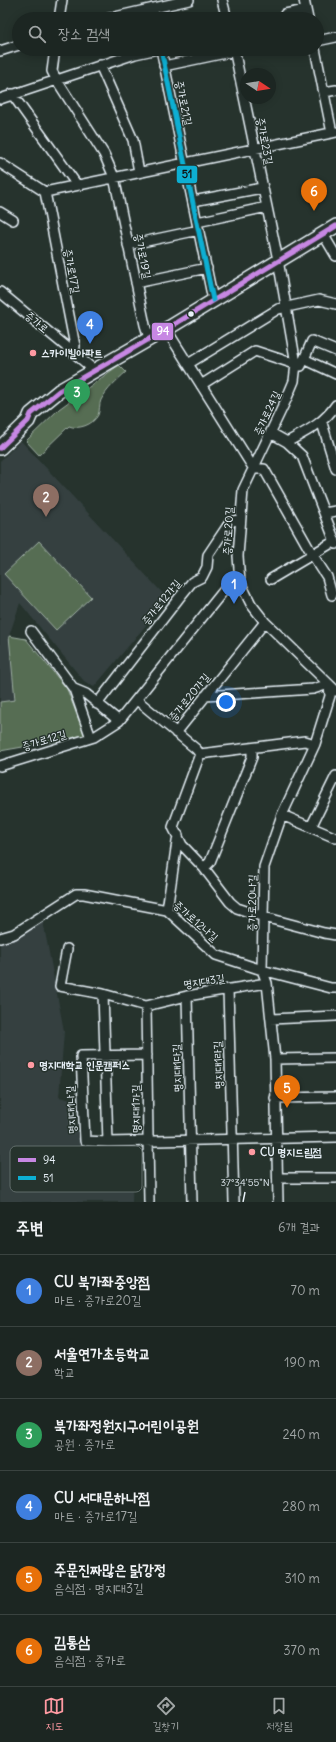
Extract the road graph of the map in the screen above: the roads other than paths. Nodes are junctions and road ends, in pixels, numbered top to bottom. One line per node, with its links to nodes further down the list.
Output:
1 (62, 0): 7 (street)
2 (189, 0): 5 (street)
3 (222, 0): 10 (street)
4 (304, 0): 6 (street)
5 (153, 8): 8 (street); 9 (street)
6 (306, 10): 11 (street)
7 (60, 12)
8 (136, 12)
9 (154, 12)
10 (225, 12)
11 (296, 12)
12 (336, 37): 13 (street)
13 (324, 40)
14 (12, 48): 15 (street)
15 (0, 52)
16 (54, 56): 24 (street)
17 (129, 56): 22 (street)
18 (162, 56): 23 (street, 증가로21길)
19 (208, 56): 23 (street, 증가로23길)
20 (235, 56): 30 (street, 증가로23길)
21 (316, 56): 26 (street)
22 (100, 65): 24 (street); 33 (street)
23 (164, 66): 31 (street, 증가로21길)
24 (56, 79): 27 (street); 34 (street)
25 (336, 90): 26 (street)
26 (324, 92): 29 (street)
27 (12, 94): 28 (street); 35 (street)
28 (0, 99)
29 (334, 133): 30 (street)
30 (254, 148): 31 (street); 36 (street, 증가로23길)
31 (185, 163): 33 (street); 38 (street, 증가로21길)
32 (0, 164): 37 (street)
33 (139, 172): 34 (street)
34 (114, 177): 35 (street); 45 (street, 증가로19길)
35 (77, 185): 37 (street)
36 (262, 188): 38 (street); 39 (street, 증가로23길)
37 (45, 192): 57 (street, 증가로17길)
38 (193, 201): 42 (street, 증가로21길)
39 (267, 207): 42 (street); 47 (street, 증가로23길)
40 (0, 212): 41 (street)
41 (13, 220)
42 (198, 226): 45 (street); 48 (street, 증가로21길)
43 (336, 226): 44 (main road)
44 (323, 234): 46 (street); 47 (main road)
45 (128, 246): 49 (street, 증가로19길)
46 (336, 256)
47 (278, 260): 51 (main road); 53 (street, 증가로24길)
48 (206, 268): 49 (street); 51 (street, 증가로21길)
49 (136, 283): 55 (street, 증가로19길)
50 (0, 292): 57 (street, 증가로)
51 (213, 300): 54 (main road)
52 (336, 304): 53 (street)
53 (287, 306): 58 (street, 증가로24길); 59 (street)
54 (166, 329): 55 (main road); 59 (street)
55 (149, 338): 60 (main road)
56 (336, 351): 58 (street)
57 (74, 353): 60 (street)
58 (300, 362): 61 (street); 62 (street); 65 (street, 증가로24길)
59 (188, 364): 62 (street)
60 (94, 370): 68 (main road)
61 (336, 374)
62 (201, 385): 69 (street)
63 (336, 405): 64 (street)
64 (322, 422): 66 (street); 67 (street)
65 (271, 433): 66 (street); 69 (street, 증가로24길)
66 (287, 442): 72 (street)
67 (332, 443): 70 (street)
68 (0, 448)
69 (254, 469): 73 (street, 증가로20길); 75 (street)
70 (336, 469)
71 (336, 511): 72 (street)
72 (324, 513): 74 (street)
73 (240, 519): 77 (street, 증가로20길); 85 (street, 증가로12가길)
74 (336, 542): 75 (street)
75 (312, 554): 76 (street); 78 (street)
76 (271, 579)
77 (240, 582): 79 (street, 증가로20길); 84 (street)
78 (332, 596)
79 (266, 622): 81 (street, 증가로20길); 83 (street, 증가로20가길)
80 (31, 632): 82 (street)
81 (333, 688): 83 (street); 89 (street, 증가로20나길)
82 (74, 689): 85 (street); 88 (street)
83 (205, 696): 87 (street, 증가로20가길)
84 (137, 700): 86 (street); 87 (street)
85 (97, 704): 86 (street)
86 (119, 721): 88 (street)
87 (176, 732): 91 (street, 증가로20가길)
88 (94, 737): 92 (street, 증가로12길)
89 (315, 744): 90 (street); 94 (street, 증가로20나길)
90 (252, 748): 91 (street); 98 (street)
91 (200, 754): 96 (street)
92 (0, 766)
93 (336, 776): 95 (street)
94 (282, 815): 95 (street); 100 (street, 증가로20나길)
95 (311, 827): 97 (street)
96 (178, 835): 98 (street); 99 (street)
97 (336, 838)
98 (204, 868): 100 (street)
99 (167, 910): 102 (street, 증가로12나길); 104 (street, 증가로12나길)
100 (264, 917): 101 (street); 104 (street, 증가로20나길)
101 (336, 934)
102 (0, 938)
103 (67, 950): 108 (street)
104 (262, 970): 105 (street); 106 (street, 증가로12나길)
105 (267, 983): 107 (street, 명지대3길); 112 (street)
106 (336, 988)
107 (228, 989): 109 (street, 명지대3길); 121 (street, 명지대1라길)
108 (103, 994): 110 (street); 113 (street)
109 (187, 996): 110 (street, 명지대3길); 122 (street, 명지대1다길)
110 (146, 1006): 114 (street, 명지대1가길)
111 (336, 1016): 112 (street)
112 (271, 1019): 116 (street)
113 (105, 1055): 114 (street, 명지대1나길); 124 (street); 124 (street, 명지대1나길)
114 (148, 1055): 123 (street, 명지대1가길)
115 (336, 1058): 116 (street)
116 (275, 1059): 118 (street)
117 (336, 1097): 118 (street)
118 (275, 1098): 120 (street)
119 (336, 1137): 120 (street)
120 (276, 1138): 121 (street); 125 (street)
121 (232, 1139): 122 (street); 129 (street, 명지대1라길)
122 (192, 1140): 123 (street, 명지대1가길); 128 (street, 명지대1다길)
123 (148, 1141): 124 (street, 명지대1나길); 127 (street, 명지대1가길)
124 (108, 1142)
125 (278, 1178): 126 (street); 130 (street)
126 (336, 1178)
127 (149, 1202)
128 (192, 1202)
129 (234, 1202)
130 (278, 1202)

